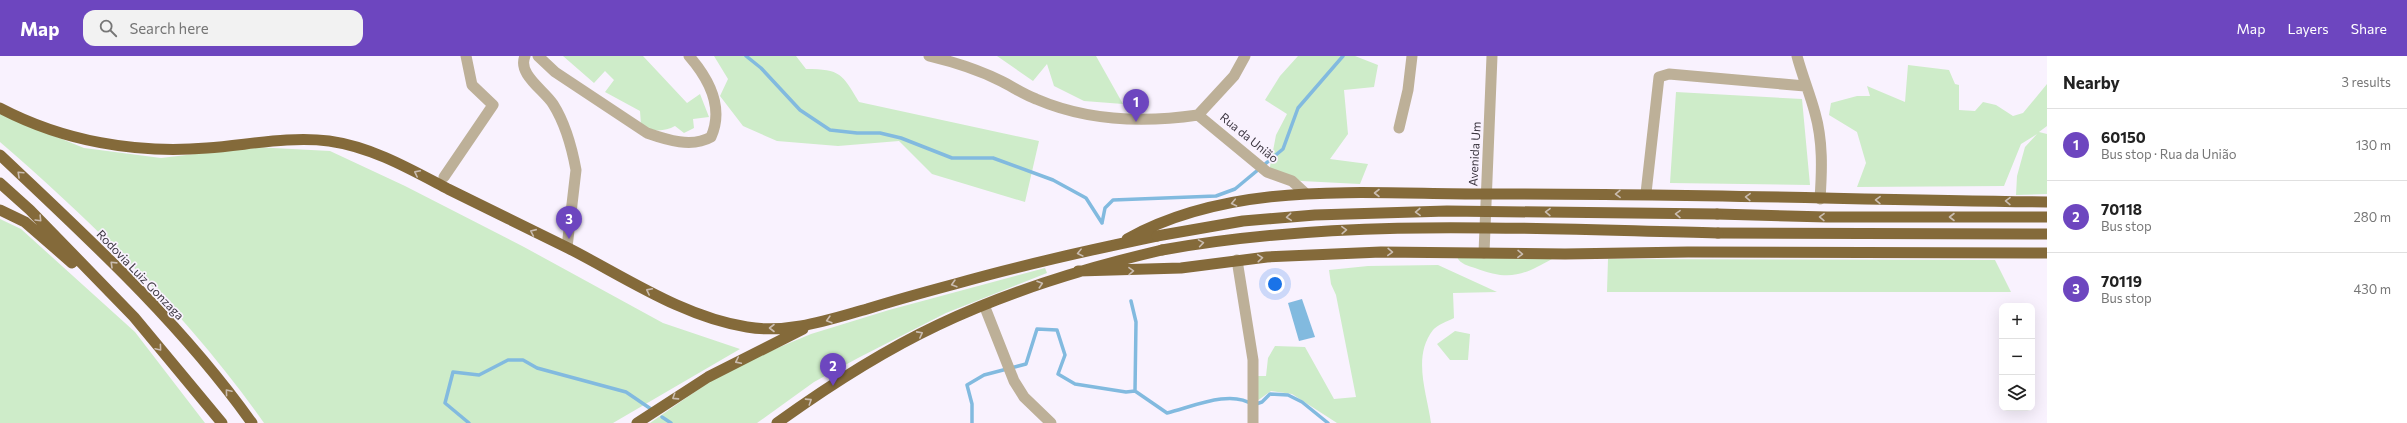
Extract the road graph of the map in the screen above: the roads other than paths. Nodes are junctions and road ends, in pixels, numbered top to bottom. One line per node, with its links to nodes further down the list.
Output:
1 (466, 56): 15 (street)
2 (525, 56): 26 (street)
3 (538, 56): 4 (street)
4 (689, 56)
5 (929, 56): 12 (street)
6 (1245, 56): 12 (street, Rua da União)
7 (1412, 56): 13 (street)
8 (1492, 56): 19 (street, Avenida Um)
9 (1797, 56): 10 (street)
10 (1805, 86): 18 (street); 20 (street)
11 (0, 108): 26 (highway, one-way to 11)
12 (1198, 114): 17 (street, Rua da União)
13 (1399, 128)
14 (0, 155): 36 (highway, Rodovia Luiz Gonzaga, one-way to 14)
15 (444, 177)
16 (0, 183): 32 (highway, one-way to 32)
17 (1304, 193): 19 (highway, one-way to 17); 25 (highway, one-way to 25)
18 (1646, 193): 19 (highway, one-way to 19); 20 (highway, one-way to 18)
19 (1486, 194): 27 (street, Avenida Um)
20 (1820, 199): 21 (highway, one-way to 20)
21 (2047, 202)
22 (0, 210): 32 (highway)
23 (2047, 217): 25 (highway, one-way to 25, bridge)
24 (2047, 234): 30 (highway, one-way to 24, bridge)
25 (1118, 244): 33 (highway, one-way to 33)
26 (567, 247): 33 (highway, one-way to 26)
27 (1484, 253): 28 (highway, one-way to 28); 29 (highway, one-way to 27)
28 (2047, 253)
29 (1237, 260): 30 (highway, one-way to 29); 34 (street)
30 (1078, 272): 31 (highway, one-way to 30)
31 (984, 305): 38 (highway, one-way to 31); 39 (street)
32 (134, 317): 35 (highway, one-way to 35)
33 (810, 325): 37 (highway, one-way to 37)
34 (1253, 418)
35 (222, 423)
36 (252, 423)
37 (637, 423)
38 (777, 423)
39 (1051, 423)

